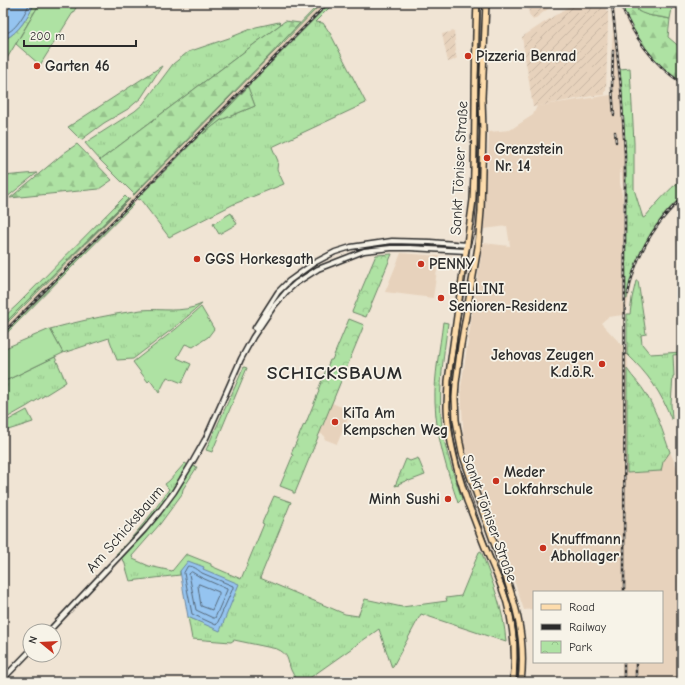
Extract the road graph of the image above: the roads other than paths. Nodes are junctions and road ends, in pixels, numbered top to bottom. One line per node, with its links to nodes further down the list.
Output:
1 (477, 3): 3 (main road, Sankt Töniser Straße)
2 (486, 3): 9 (main road, Sankt Töniser Straße)
3 (466, 248): 4 (street, Am Schicksbaum); 4 (street, Am Schicksbaum); 8 (main road, Sankt Töniser Straße)
4 (247, 347): 5 (street, Am Schicksbaum)
5 (57, 623)
6 (22, 659): 7 (street)
7 (3, 679)
8 (513, 682)
9 (521, 682)

